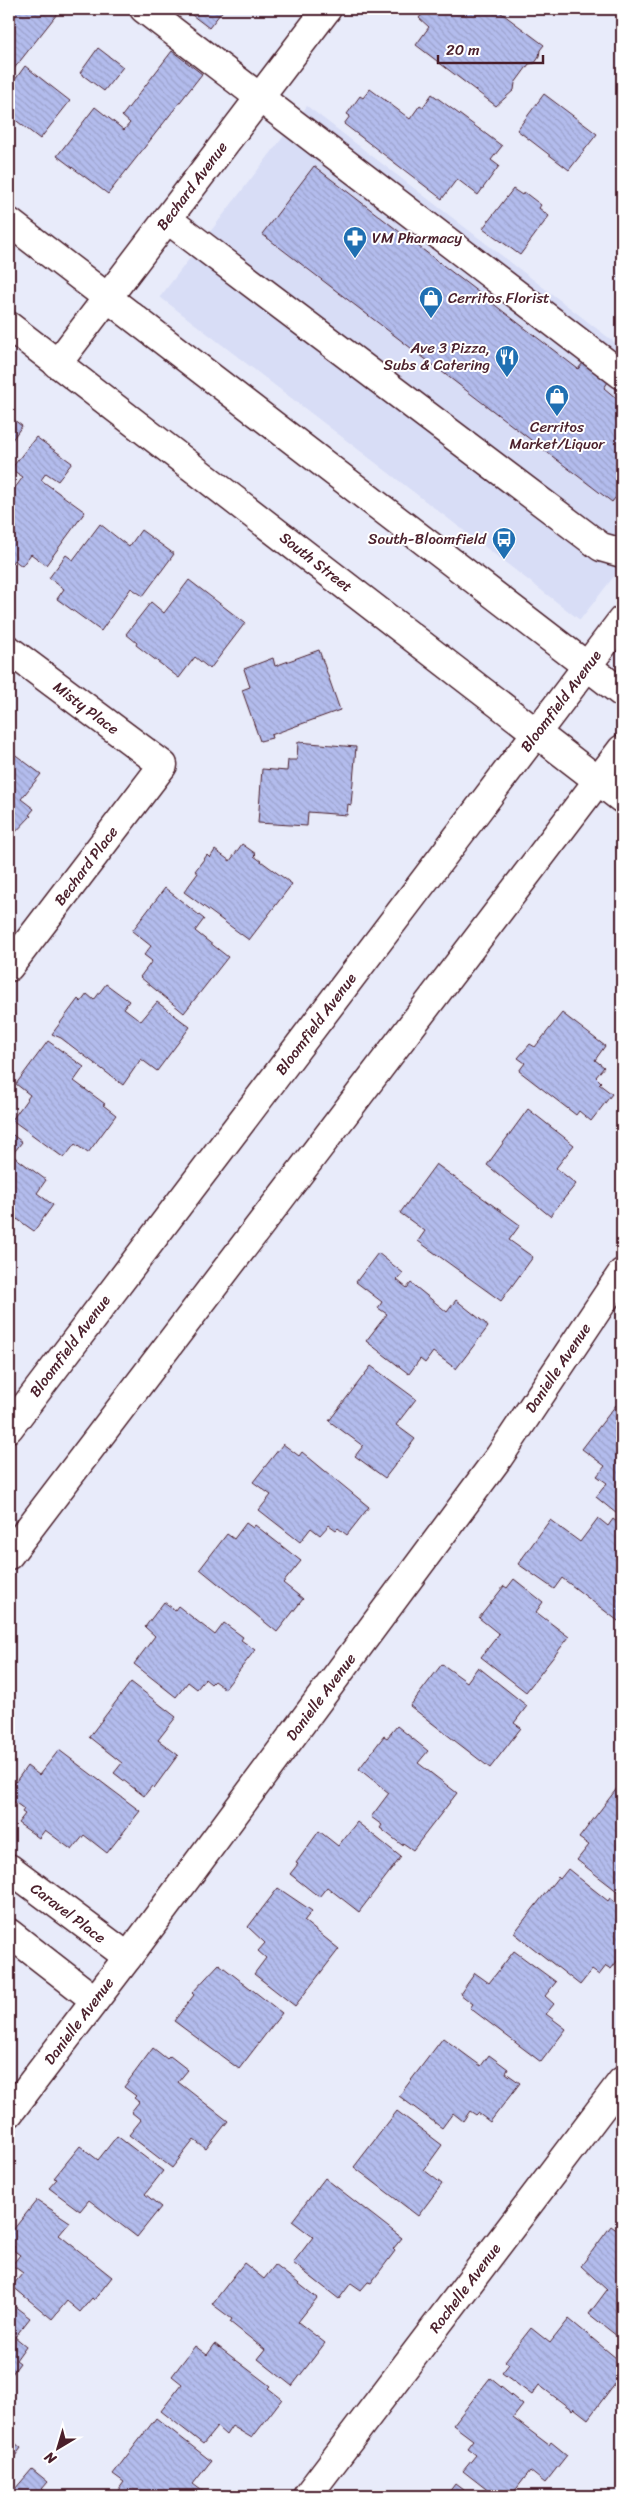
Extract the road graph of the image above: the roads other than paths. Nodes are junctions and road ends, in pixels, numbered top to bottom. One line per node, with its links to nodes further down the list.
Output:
1 (144, 9): 3 (street)
2 (327, 9): 3 (street, Bechard Avenue)
3 (259, 98): 4 (street, Bechard Avenue); 9 (street)
4 (167, 219): 6 (street, Bechard Avenue); 10 (street)
5 (9, 222): 6 (street)
6 (108, 298): 8 (street, Bechard Avenue); 13 (street)
7 (9, 326): 8 (street, South Street)
8 (57, 364): 15 (street, South Street)
9 (622, 375)
10 (622, 553)
11 (622, 620): 13 (street, Bloomfield Avenue)
12 (9, 650): 17 (street, Misty Place)
13 (588, 666): 14 (street); 15 (street, Bloomfield Avenue)
14 (622, 693)
15 (537, 732): 18 (street, South Street); 22 (street, Bloomfield Avenue)
16 (622, 749): 18 (street)
17 (163, 765): 20 (street, Bechard Place)
18 (598, 780): 19 (street, South Street); 23 (street)
19 (622, 799)
20 (9, 967)
21 (622, 1273): 26 (street, Danielle Avenue)
22 (9, 1428)
23 (9, 1555)
24 (9, 1868): 26 (street, Caravel Place)
25 (9, 1933): 27 (street)
26 (128, 1957): 27 (street, Danielle Avenue)
27 (95, 2000): 29 (street, Danielle Avenue)
28 (622, 2081): 30 (street, Rochelle Avenue)
29 (9, 2113)
30 (307, 2496)

